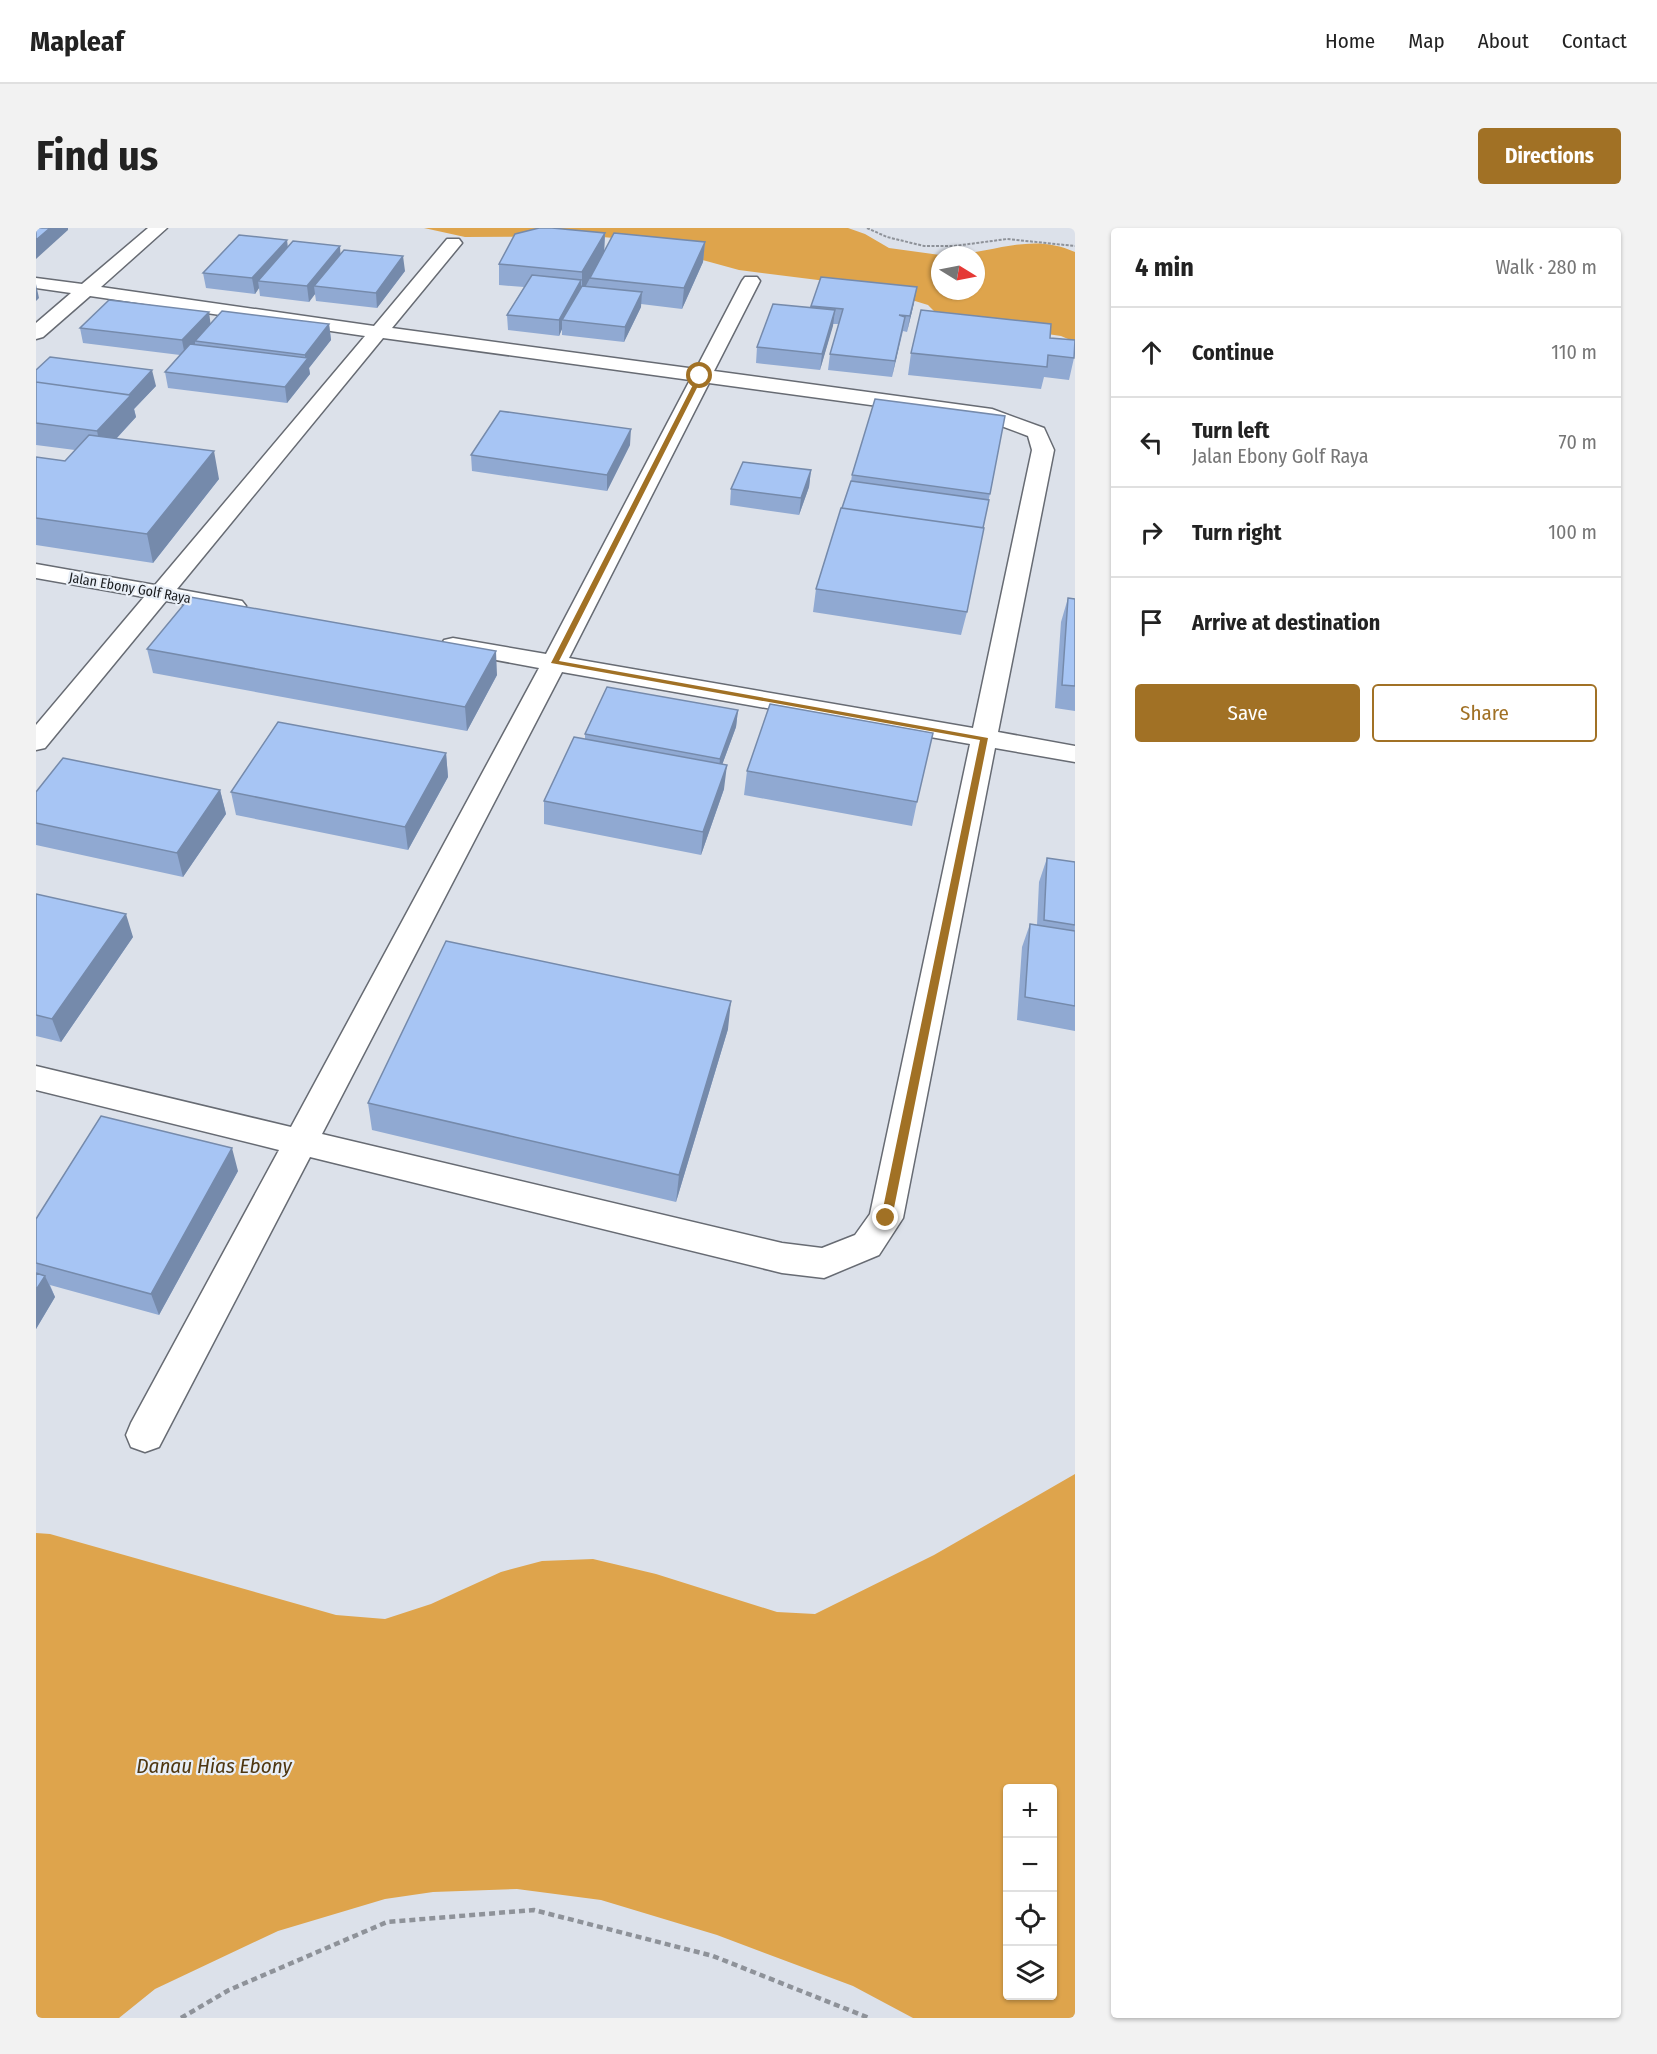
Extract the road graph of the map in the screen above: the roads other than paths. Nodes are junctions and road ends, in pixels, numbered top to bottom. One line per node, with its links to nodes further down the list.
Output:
1 (158, 228): 5 (street)
2 (453, 243): 6 (street)
3 (751, 280): 8 (street)
4 (36, 283): 5 (street)
5 (86, 290): 6 (street); 7 (street)
6 (379, 332): 8 (street); 10 (street)
7 (36, 333)
8 (700, 376): 13 (street); 14 (street)
9 (36, 571): 10 (street, Jalan Ebony Golf Raya)
10 (160, 593): 11 (street, Jalan Ebony Golf Raya); 15 (street)
11 (253, 609)
12 (427, 640): 13 (street)
13 (554, 663): 14 (street); 18 (street)
14 (984, 738): 16 (street); 18 (street)
15 (36, 742)
16 (1075, 754)
17 (36, 1078): 18 (street)
18 (300, 1143): 19 (street)
19 (145, 1435)

